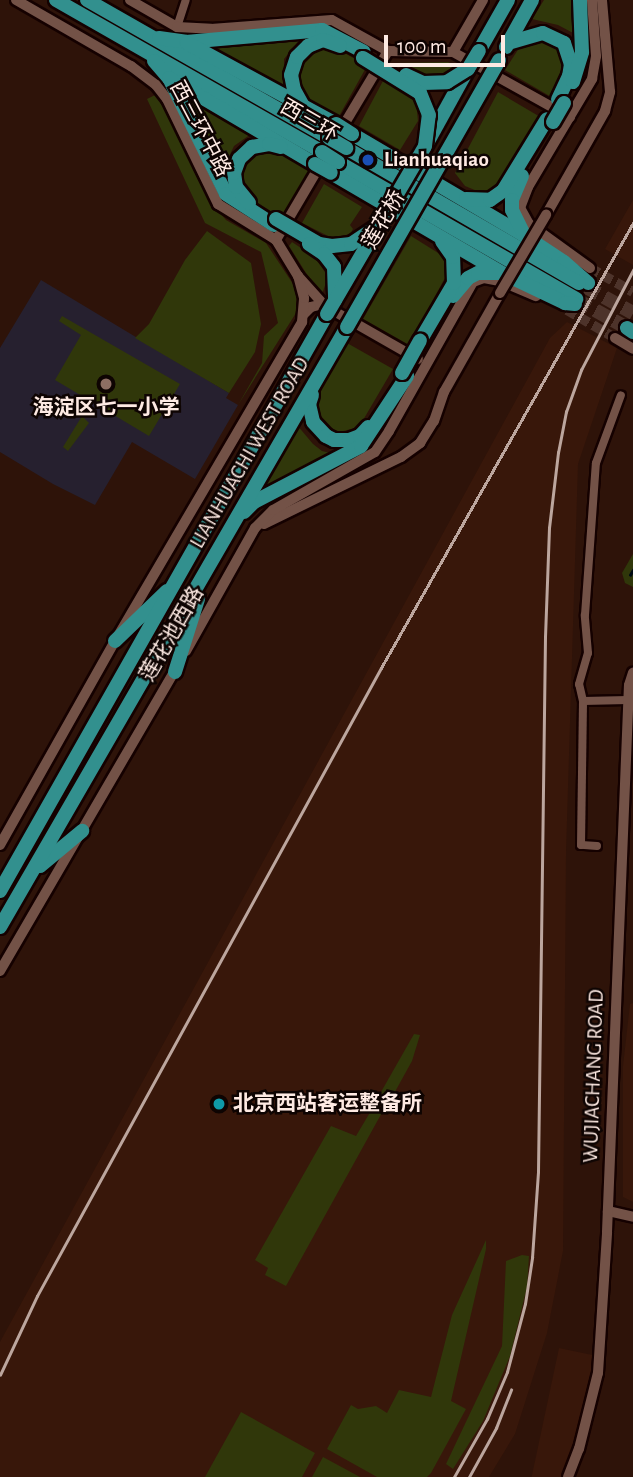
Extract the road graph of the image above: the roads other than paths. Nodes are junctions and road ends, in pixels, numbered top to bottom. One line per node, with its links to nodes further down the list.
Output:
1 (16, 0): 33 (street, 西三环中路)
2 (56, 0): 18 (highway, 西三环)
3 (87, 0): 14 (highway, 西三环)
4 (130, 0): 13 (street)
5 (186, 0): 13 (street)
6 (483, 0): 19 (street)
7 (508, 0): 21 (highway, bridge)
8 (532, 0): 16 (highway, 莲花桥)
9 (580, 0): 23 (highway)
10 (592, 0): 12 (street)
11 (602, 0): 12 (street)
12 (597, 16): 25 (street); 51 (street, bridge)
13 (177, 27): 17 (street)
14 (151, 37): 15 (highway); 35 (highway, 西三环, bridge)
15 (186, 42): 20 (highway); 24 (highway)
16 (508, 43): 23 (highway); 42 (highway, 莲花桥, bridge)
17 (387, 51): 19 (street); 33 (street)
18 (146, 52): 22 (highway); 29 (highway, 西三环)
19 (453, 52): 25 (street)
20 (364, 55): 21 (highway, bridge); 24 (highway); 27 (highway, bridge)
21 (468, 69): 27 (highway, bridge)
22 (169, 78): 28 (highway); 33 (highway)
23 (561, 101): 26 (highway)
24 (303, 107): 31 (highway, bridge)
25 (570, 117): 36 (street)
26 (550, 120): 31 (highway); 35 (highway)
27 (425, 146): 32 (highway, bridge)
28 (293, 150): 29 (highway); 33 (highway)
29 (318, 158): 30 (highway, bridge)
30 (335, 167): 34 (highway); 39 (highway, 西三环)
31 (463, 199): 35 (highway)
32 (380, 224): 33 (highway, bridge); 40 (highway, bridge)
33 (275, 228): 38 (street, 西三环中路); 40 (highway, bridge)
34 (431, 230): 37 (highway); 44 (highway)
35 (524, 236)
36 (590, 268)
37 (505, 274): 39 (highway); 44 (highway)
38 (298, 275): 40 (street, 西三环中路); 41 (street)
39 (573, 305): 46 (street)
40 (328, 307): 41 (street); 46 (street, 西三环中路); 53 (highway, LIANHUACHI WEST ROAD)
41 (303, 315): 54 (street)
42 (347, 327): 48 (highway, LIANHUACHI WEST ROAD)
43 (615, 338): 45 (street)
44 (422, 343): 47 (highway, bridge)
45 (633, 349)
46 (426, 363): 51 (street, 莲花池西路)
47 (404, 374): 48 (highway); 50 (highway)
48 (316, 380): 50 (highway, LIANHUACHI WEST ROAD)
49 (621, 395): 58 (street)
50 (235, 520): 52 (highway, LIANHUACHI WEST ROAD)
51 (255, 528): 55 (street, 莲花池西路)
52 (207, 571): 55 (highway); 62 (highway, LIANHUACHI WEST ROAD)
53 (180, 578): 54 (highway); 63 (highway, LIANHUACHI WEST ROAD)
54 (115, 641): 60 (street)
55 (175, 672): 59 (street, 莲花池西路)
56 (633, 673): 57 (street, WUJIACHANG ROAD)
57 (628, 700): 58 (street); 66 (street, WUJIACHANG ROAD)
58 (583, 701): 61 (street)
59 (82, 831): 62 (highway); 65 (street, 莲花池西路)
60 (0, 845)
61 (597, 846)
62 (31, 874): 64 (highway, LIANHUACHI WEST ROAD)
63 (0, 891)
64 (0, 927)
65 (0, 971)
66 (608, 1211): 67 (street); 68 (street, WUJIACHANG ROAD)
67 (633, 1217)
68 (568, 1477)

